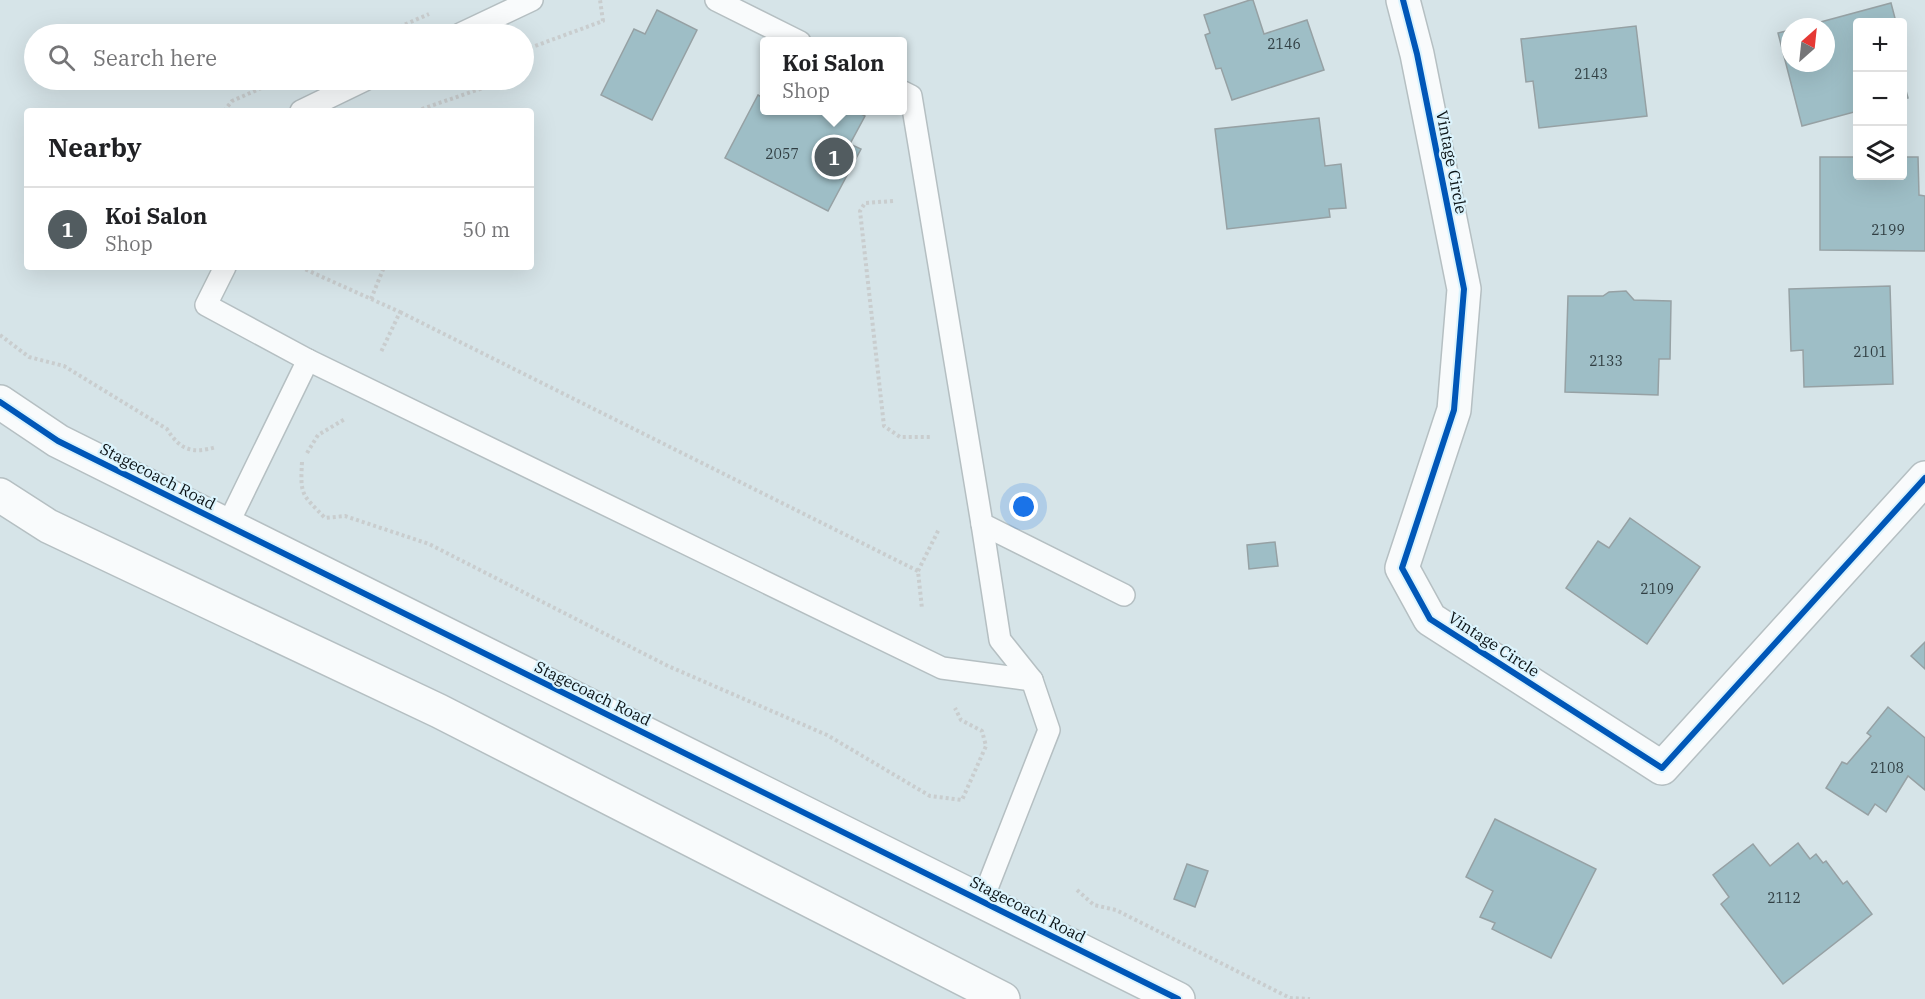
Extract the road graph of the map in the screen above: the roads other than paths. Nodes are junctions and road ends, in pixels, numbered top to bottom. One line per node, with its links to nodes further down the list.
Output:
1 (532, 0): 4 (lane)
2 (716, 0): 5 (lane)
3 (1404, 0): 12 (street, Vintage Circle)
4 (481, 24)
5 (790, 37)
6 (344, 90): 8 (lane)
7 (907, 94): 14 (lane)
8 (307, 108)
9 (224, 270): 10 (lane)
10 (308, 360): 15 (lane); 17 (lane)
11 (0, 402): 15 (street, Stagecoach Road)
12 (1925, 478)
13 (0, 495): 19 (street)
14 (982, 524): 16 (lane); 17 (lane)
15 (228, 525): 18 (street, Stagecoach Road)
16 (1124, 595)
17 (1032, 680): 18 (lane)
18 (981, 902): 20 (street, Stagecoach Road)
19 (1004, 999)
20 (1178, 999)

